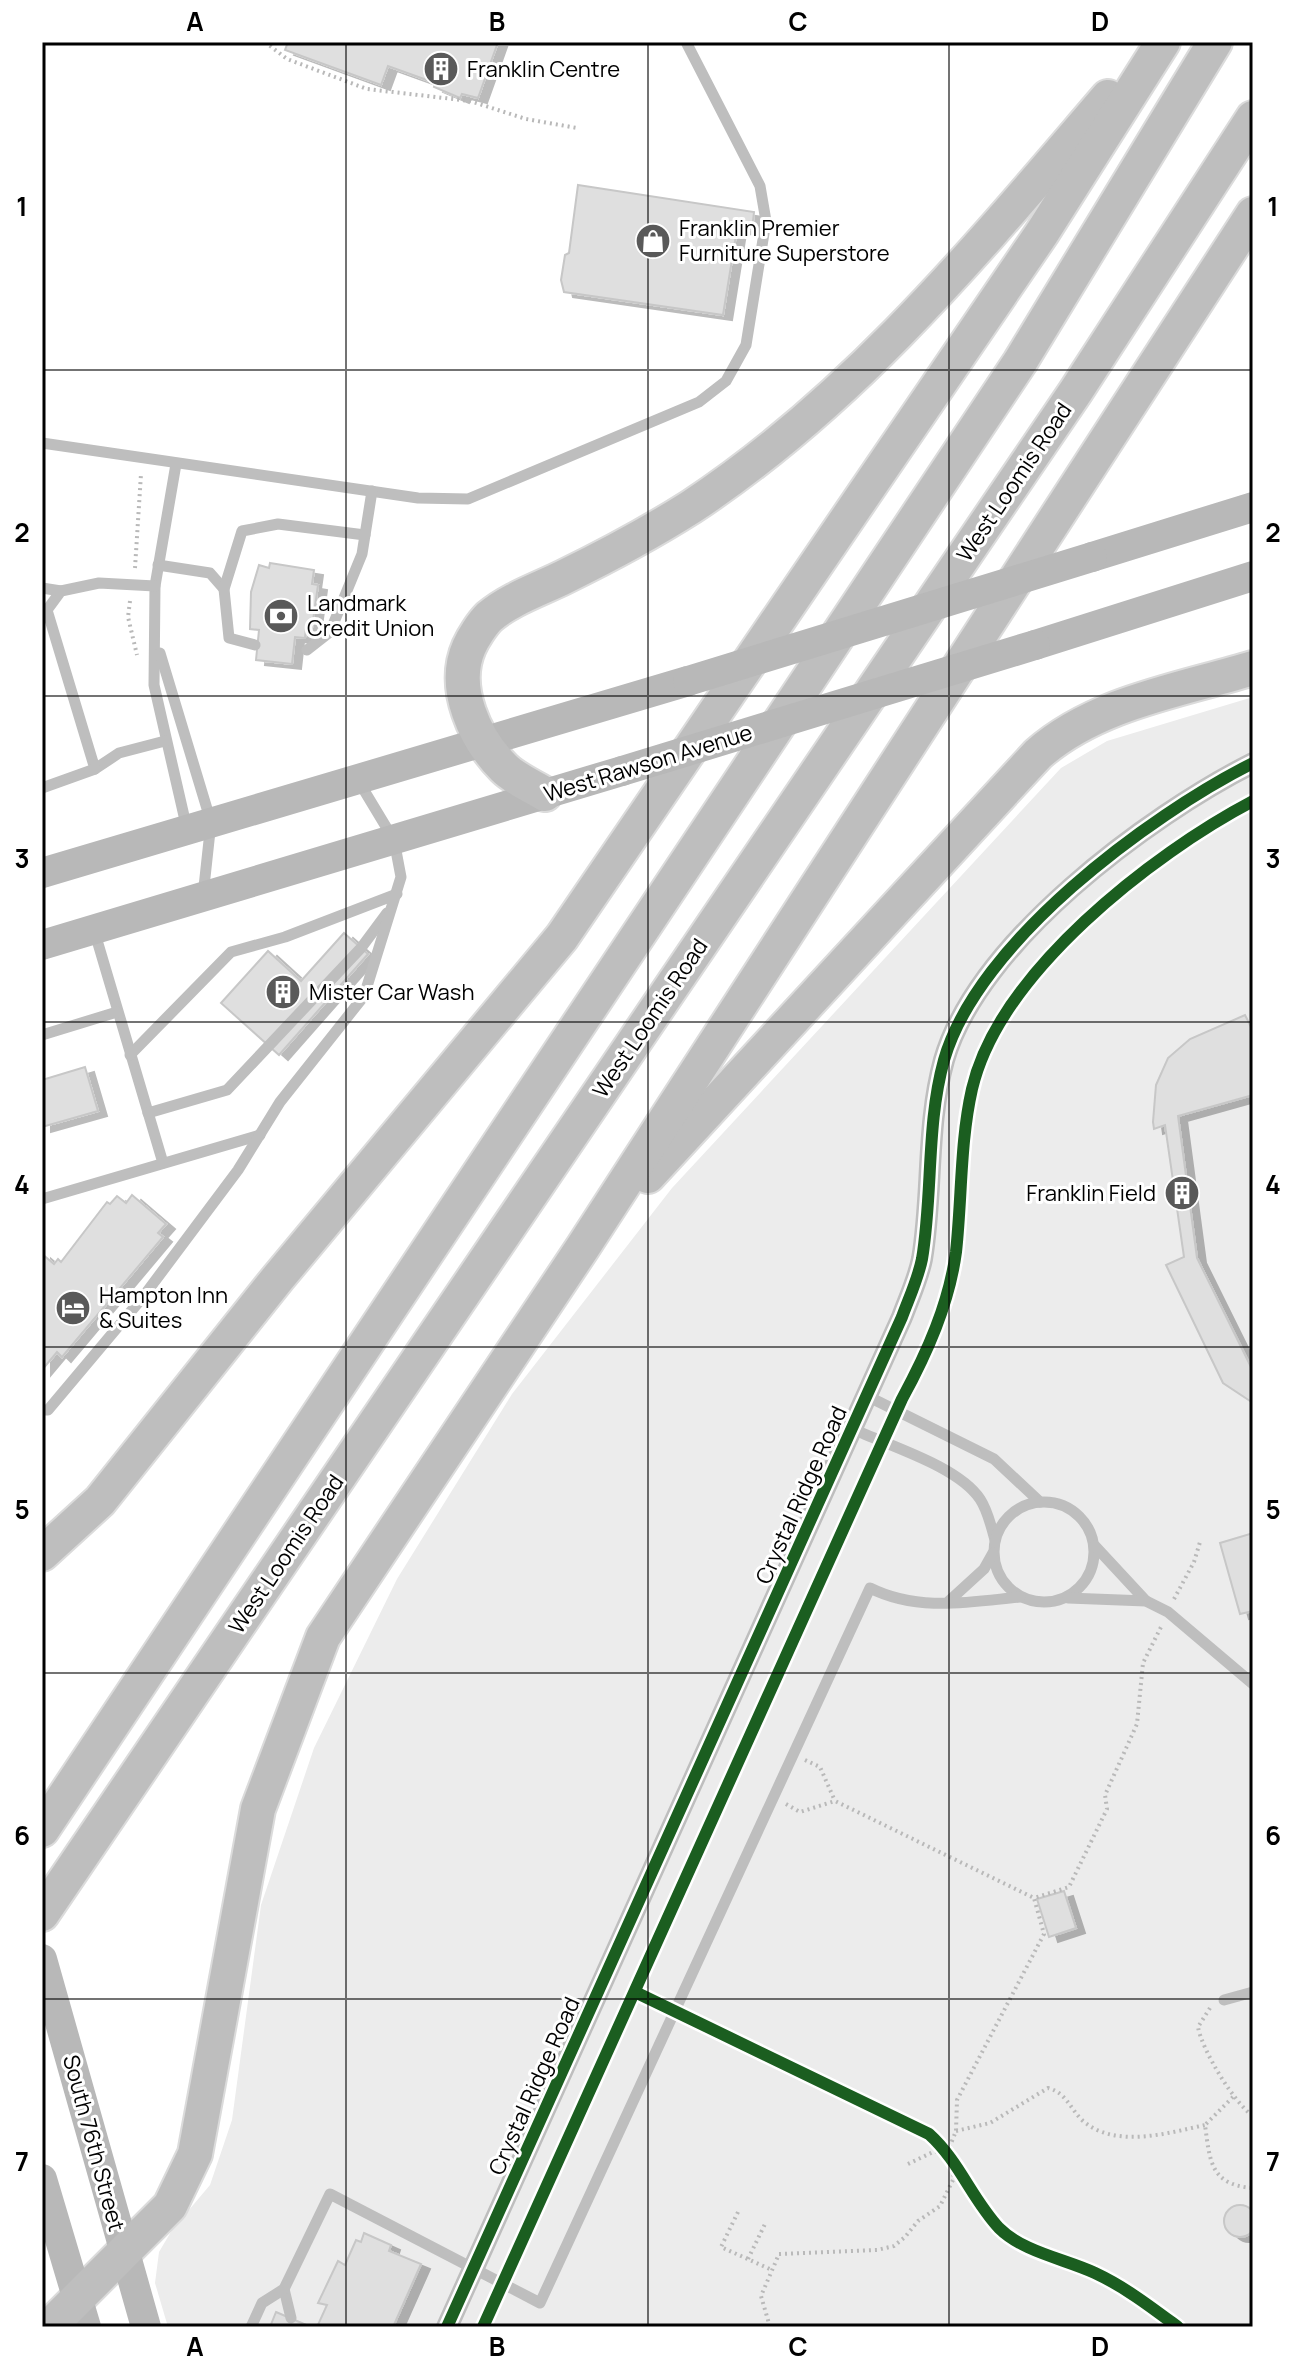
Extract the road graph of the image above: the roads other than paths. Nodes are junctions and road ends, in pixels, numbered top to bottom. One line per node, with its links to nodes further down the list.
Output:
1 (686, 42): 9 (lane)
2 (1155, 42): 23 (main road)
3 (1163, 42): 47 (main road)
4 (1215, 42): 58 (main road)
5 (1253, 118): 59 (main road, West Loomis Road)
6 (1253, 214): 43 (main road)
7 (42, 443): 8 (lane)
8 (176, 464): 9 (lane); 12 (lane)
9 (372, 491): 11 (lane)
10 (1253, 507): 23 (main road, bridge)
11 (365, 535): 16 (lane); 20 (lane)
12 (158, 565): 14 (lane); 16 (lane)
13 (1253, 576): 28 (main road, West Rawson Avenue, bridge)
14 (155, 586): 17 (lane); 18 (lane)
15 (42, 588): 17 (lane)
16 (224, 589): 19 (lane)
17 (61, 591): 25 (lane)
18 (157, 644): 22 (lane); 29 (lane)
19 (255, 645)
20 (307, 650)
21 (1253, 668): 43 (main road)
22 (165, 741): 25 (lane); 29 (lane)
23 (482, 741): 26 (main road); 28 (main road)
24 (1253, 763): 44 (street, Crystal Ridge Road)
25 (95, 769): 27 (lane)
26 (357, 778): 29 (main road); 30 (lane)
27 (42, 788)
28 (545, 794): 30 (main road, West Rawson Avenue)
29 (199, 826): 31 (main road); 32 (lane)
30 (394, 840): 32 (main road, West Rawson Avenue); 33 (lane)
31 (42, 873)
32 (203, 896): 34 (main road, West Rawson Avenue)
33 (396, 898): 38 (lane); 39 (lane); 40 (lane)
34 (93, 929): 35 (main road, West Rawson Avenue); 36 (lane)
35 (42, 945)
36 (117, 1012): 37 (lane); 38 (lane)
37 (42, 1035)
38 (130, 1055): 39 (lane)
39 (148, 1113): 41 (lane)
40 (260, 1135): 41 (lane); 45 (lane)
41 (163, 1163): 42 (lane)
42 (42, 1199)
43 (583, 1247): 64 (main road)
44 (867, 1396): 46 (street, Crystal Ridge Road); 48 (lane)
45 (42, 1410)
46 (853, 1429): 51 (lane); 65 (street, Crystal Ridge Road)
47 (100, 1501): 49 (main road); 52 (main road)
48 (1040, 1502): 50 (lane); 51 (lane)
49 (42, 1540)
50 (1095, 1546): 54 (lane); 56 (lane)
51 (994, 1547): 53 (lane); 55 (lane)
52 (42, 1554)
53 (1020, 1597): 54 (lane); 55 (lane)
54 (1067, 1598): 56 (lane)
55 (949, 1601): 65 (lane)
56 (1146, 1601): 57 (lane)
57 (1253, 1684)
58 (42, 1830)
59 (42, 1914)
60 (42, 1959): 64 (main road, South 76th Street)
61 (1253, 1992): 62 (lane)
62 (1224, 2000)
63 (42, 2179): 67 (main road)
64 (124, 2252): 67 (main road); 70 (main road, South 76th Street)
65 (472, 2271): 66 (lane); 72 (street, Crystal Ridge Road)
66 (284, 2289): 68 (lane); 71 (lane)
67 (82, 2313): 69 (main road)
68 (291, 2318)
69 (49, 2327)
70 (146, 2327)
71 (251, 2327)
72 (447, 2327)

